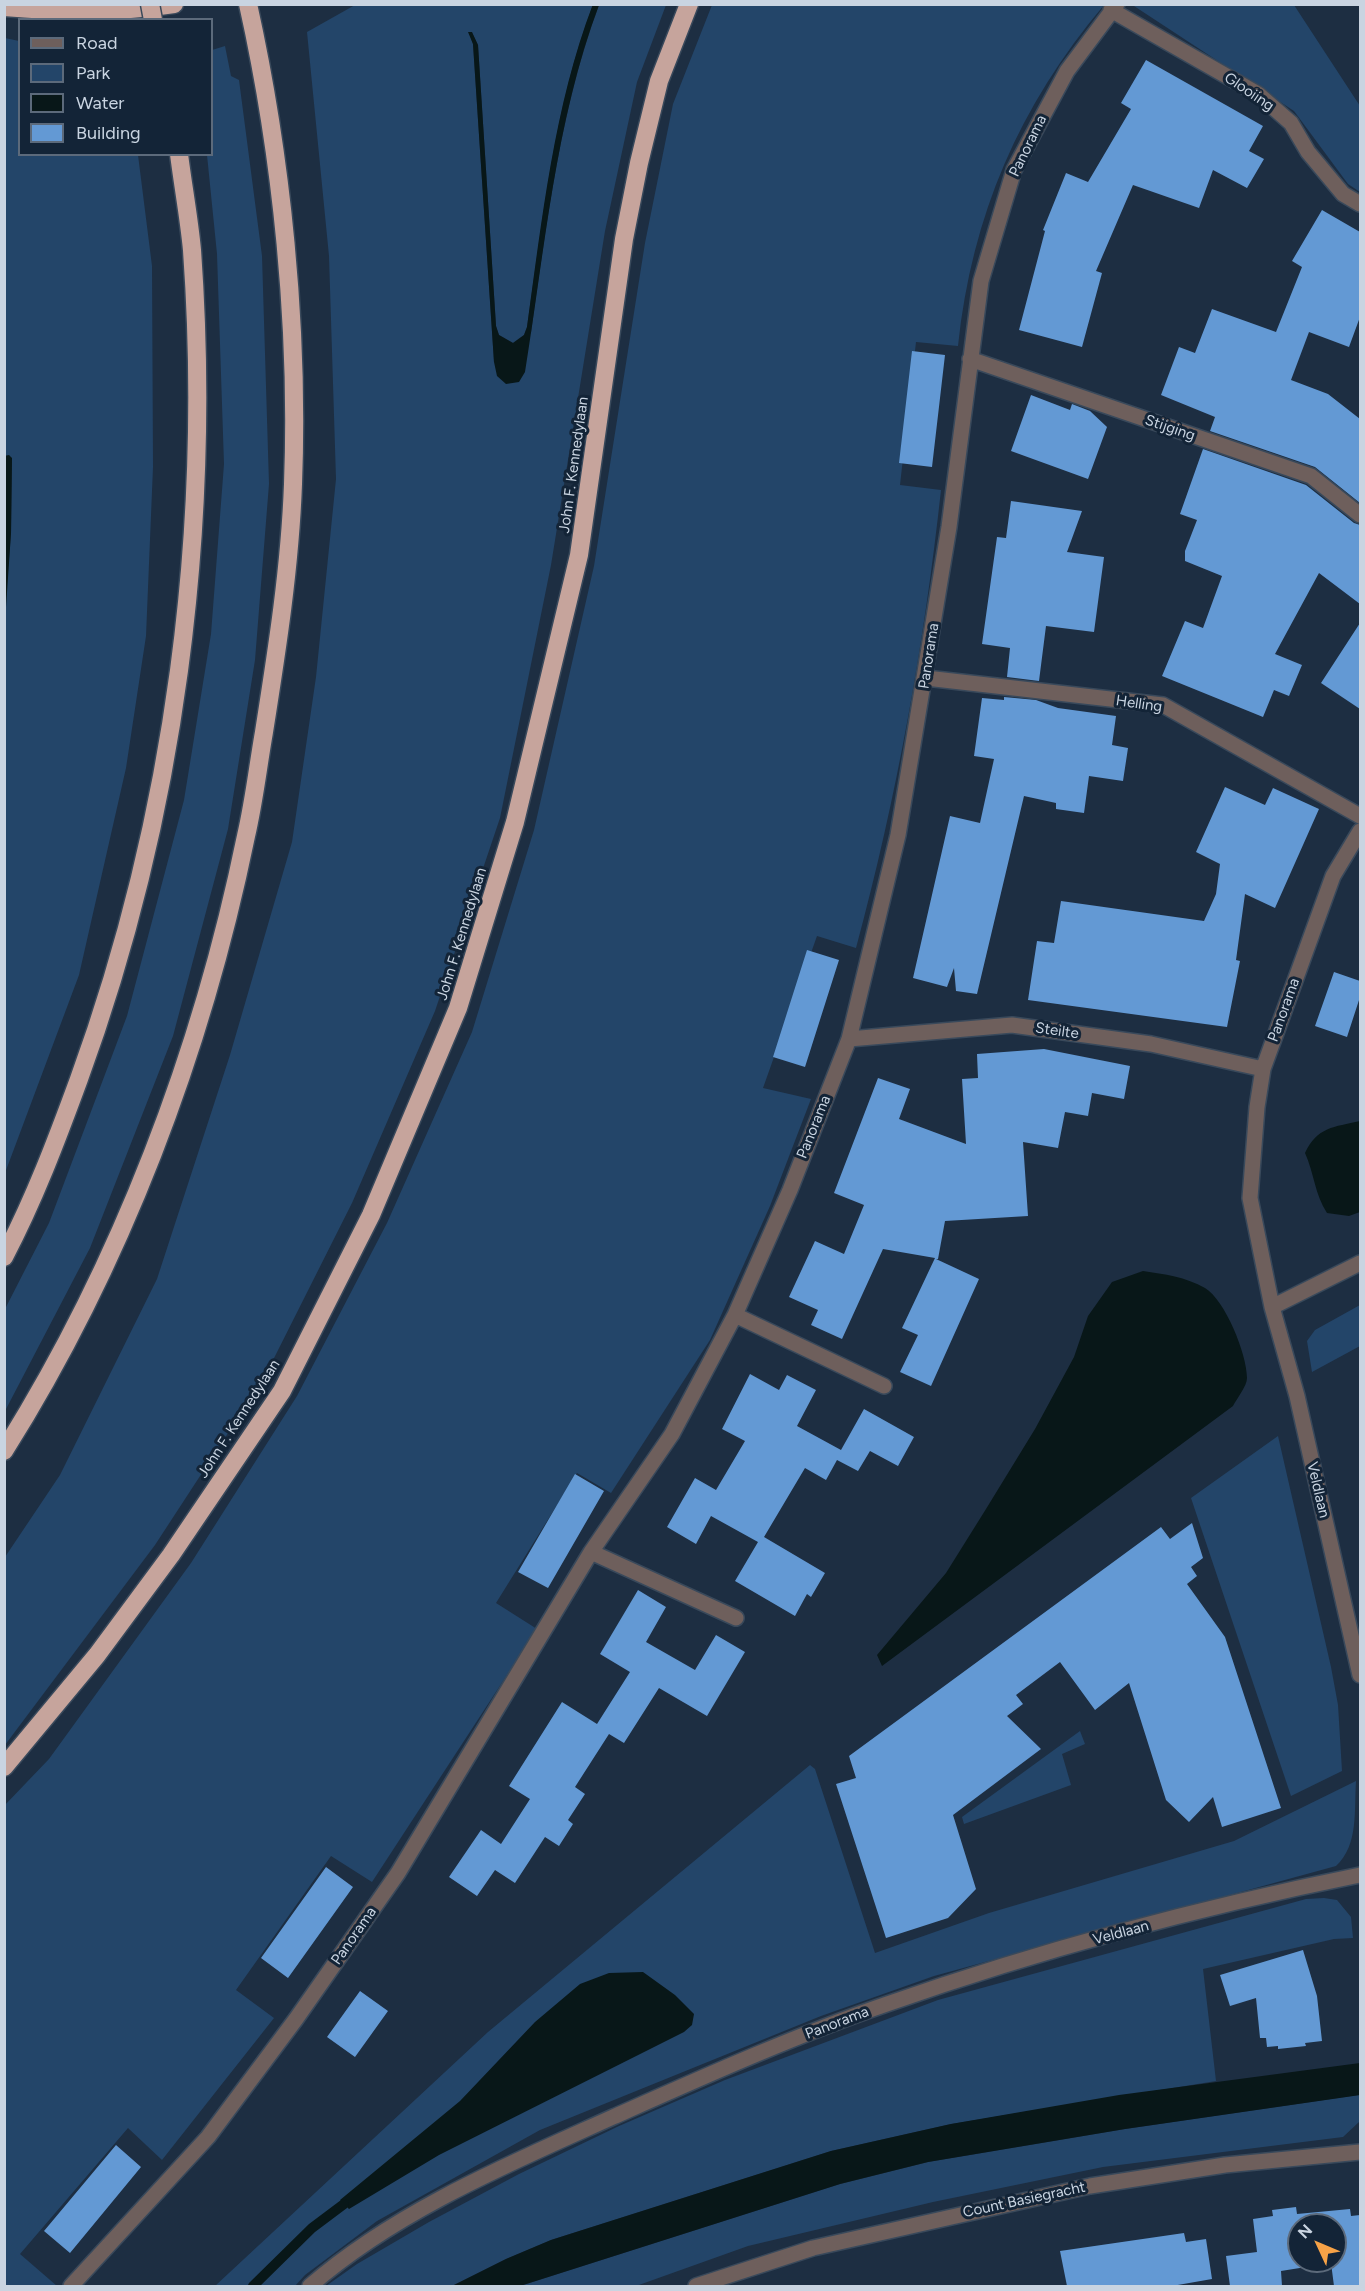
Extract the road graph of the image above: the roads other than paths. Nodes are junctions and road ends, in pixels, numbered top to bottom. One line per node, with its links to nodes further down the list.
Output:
1 (174, 4): 4 (highway)
2 (248, 4): 20 (highway)
3 (688, 4): 24 (highway, John F. Kennedylaan)
4 (4, 7)
5 (1114, 7): 7 (street, Glooiing); 8 (street, Panorama)
6 (179, 156): 15 (highway)
7 (1360, 204)
8 (970, 359): 9 (street, Stijging); 10 (street, Panorama)
9 (1360, 514)
10 (926, 678): 11 (street, Helling); 13 (street, Panorama)
11 (1360, 816)
12 (1360, 831): 14 (street, Panorama)
13 (849, 1039): 14 (street, Steilte); 18 (street, Panorama)
14 (1263, 1069): 17 (street, Panorama)
15 (4, 1257)
16 (1360, 1263): 17 (street)
17 (1272, 1306): 23 (street, Veldlaan)
18 (735, 1315): 19 (street); 21 (street, Panorama)
19 (884, 1386)
20 (4, 1451)
21 (591, 1552): 22 (street); 29 (street, Panorama)
22 (736, 1618)
23 (1360, 1675)
24 (4, 1767)
25 (1360, 1875): 26 (street, Veldlaan)
26 (1056, 1950): 30 (street, Panorama)
27 (1360, 2151): 28 (street, Count Basiegracht)
28 (706, 2285)
29 (71, 2286)
30 (310, 2286)

